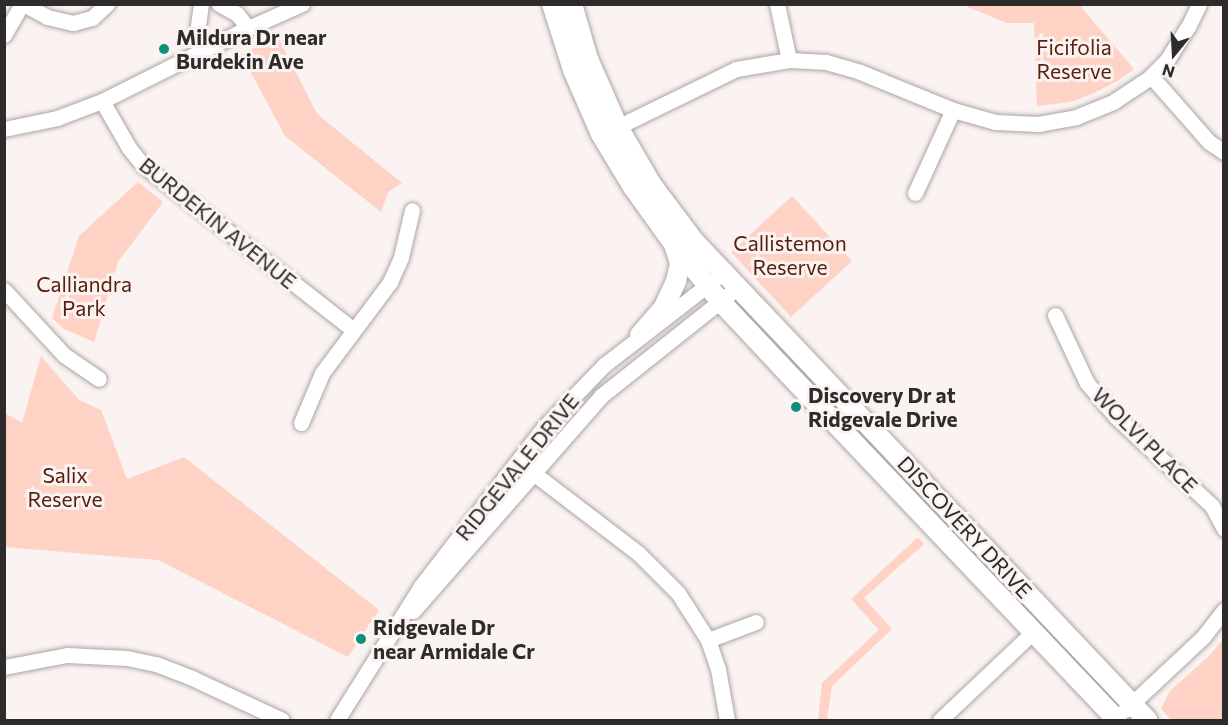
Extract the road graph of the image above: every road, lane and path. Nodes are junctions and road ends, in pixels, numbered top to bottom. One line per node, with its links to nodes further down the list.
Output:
1 (22, 4): 2 (street); 11 (street)
2 (107, 4)
3 (201, 4): 12 (street)
4 (219, 4): 10 (street)
5 (302, 4): 10 (street)
6 (552, 4): 18 (main road, DISCOVERY DRIVE)
7 (572, 4): 18 (main road, DISCOVERY DRIVE)
8 (777, 4): 13 (street)
9 (1198, 4): 14 (street)
10 (248, 27): 12 (street)
11 (4, 35)
12 (206, 49): 15 (street)
13 (789, 60): 16 (street); 18 (street)
14 (1151, 76): 16 (street); 19 (street)
15 (102, 101): 17 (street); 29 (street, BURDEKIN AVENUE)
16 (953, 111): 20 (street)
17 (4, 129)
18 (610, 131): 22 (main road, DISCOVERY DRIVE); 23 (main road, DISCOVERY DRIVE)
19 (1224, 152)
20 (915, 193)
21 (412, 210): 29 (street)
22 (674, 244): 24 (main road, DISCOVERY DRIVE); 30 (main road)
23 (723, 272): 24 (street, RIDGEVALE DRIVE); 25 (main road, DISCOVERY DRIVE)
24 (708, 285): 27 (main road, DISCOVERY DRIVE); 30 (street, RIDGEVALE DRIVE)
25 (738, 286): 27 (street, RIDGEVALE DRIVE); 42 (main road, DISCOVERY DRIVE)
26 (4, 290): 31 (street)
27 (721, 302): 34 (street, RIDGEVALE DRIVE); 38 (main road, DISCOVERY DRIVE)
28 (1055, 315): 35 (street, WOLVI PLACE)
29 (352, 330): 32 (street)
30 (640, 335): 33 (street, RIDGEVALE DRIVE)
31 (99, 379)
32 (301, 423)
33 (518, 461): 34 (street); 39 (street, RIDGEVALE DRIVE)
34 (534, 474): 39 (street, RIDGEVALE DRIVE); 40 (street)
35 (1224, 529)
36 (1224, 610): 42 (street)
37 (756, 622): 40 (street)
38 (1032, 633): 46 (street); 47 (main road, DISCOVERY DRIVE)
39 (389, 638): 44 (street, RIDGEVALE DRIVE)
40 (708, 640): 45 (street)
41 (4, 667): 43 (street)
42 (1132, 704): 47 (street); 48 (main road, DISCOVERY DRIVE)
43 (282, 720)
44 (337, 720)
45 (727, 720)
46 (940, 720)
47 (1116, 720)
48 (1147, 720)

